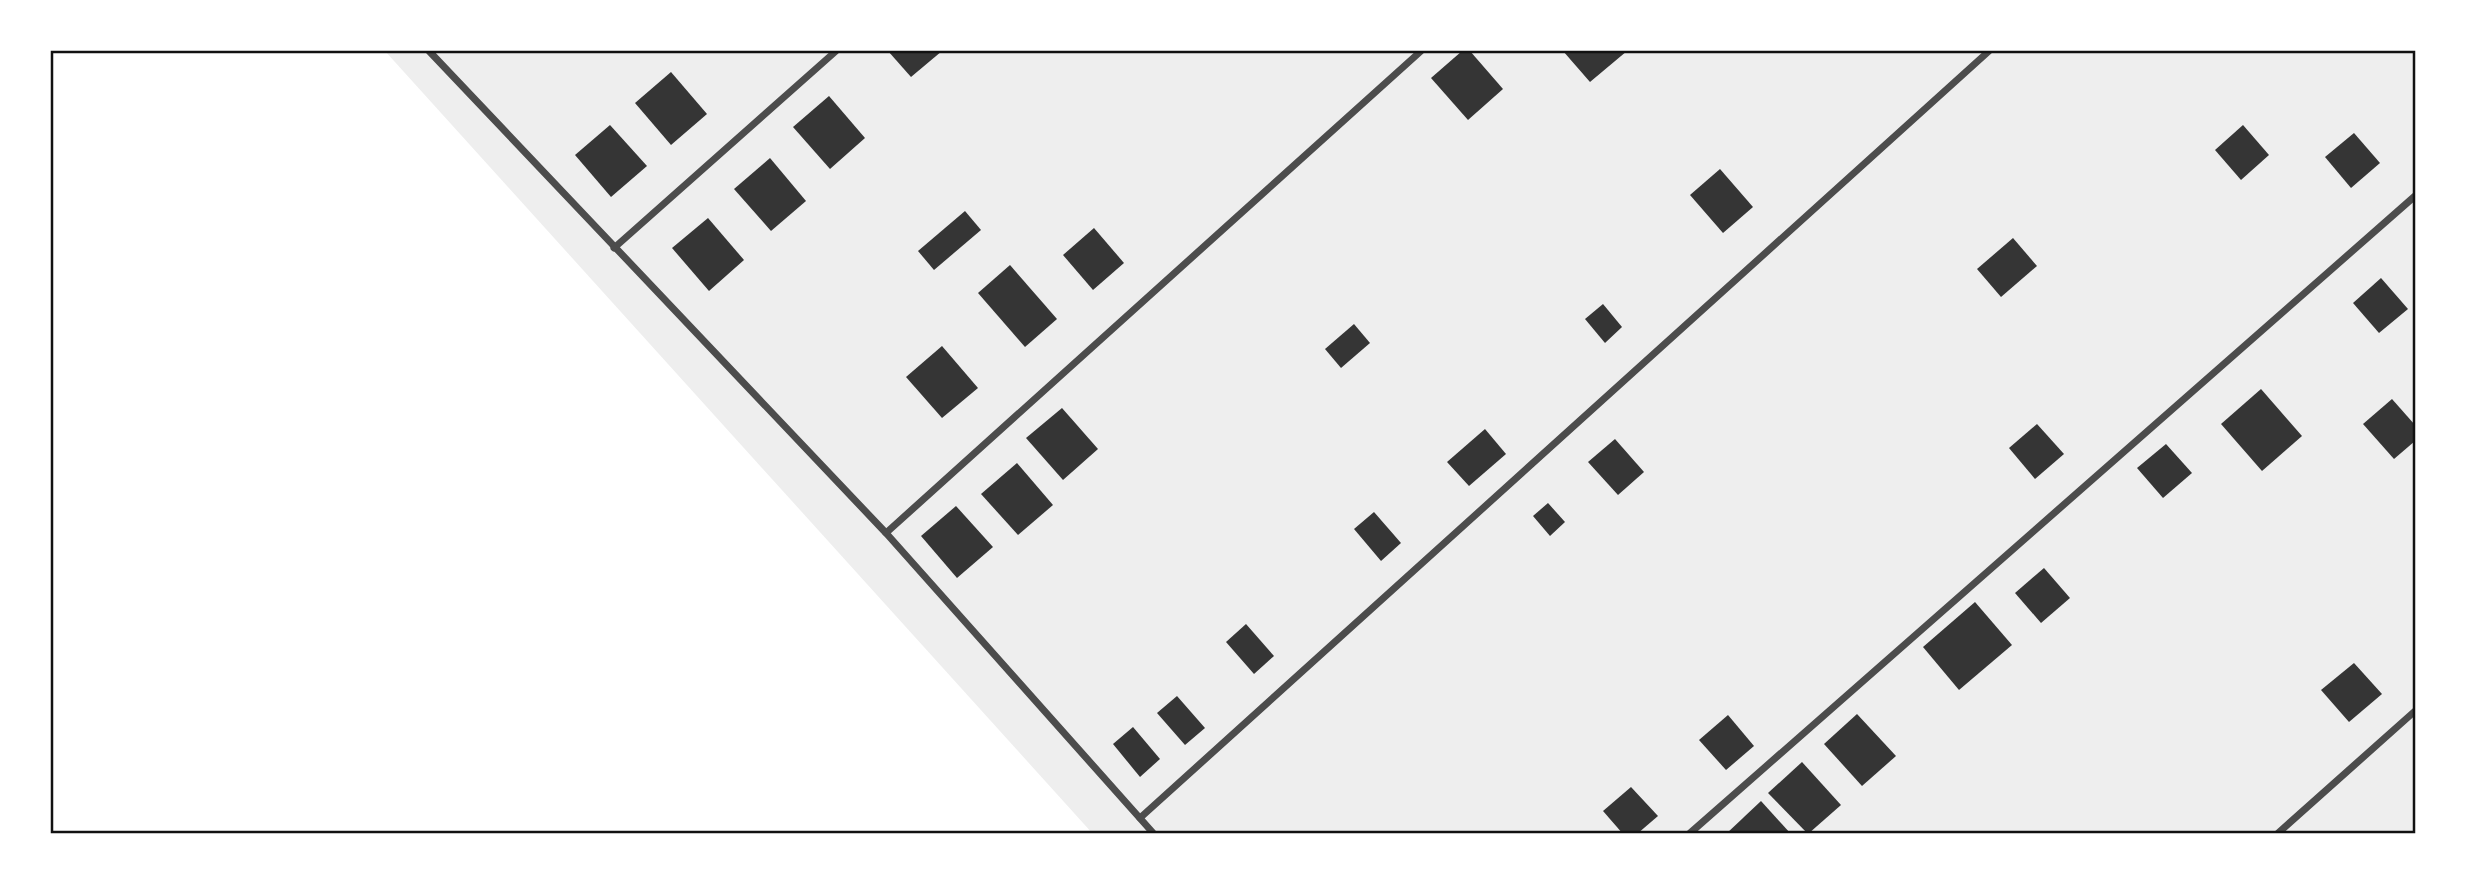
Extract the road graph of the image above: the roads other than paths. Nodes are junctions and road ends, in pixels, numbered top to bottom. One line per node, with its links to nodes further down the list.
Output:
1 (429, 51): 6 (street)
2 (836, 51): 6 (street)
3 (1421, 51): 7 (street)
4 (1989, 51): 9 (street)
5 (2415, 196): 11 (street)
6 (614, 248): 7 (street)
7 (886, 533): 9 (street)
8 (2415, 710): 12 (street)
9 (1140, 818): 10 (street)
10 (1154, 834)
11 (1689, 834)
12 (2277, 834)

